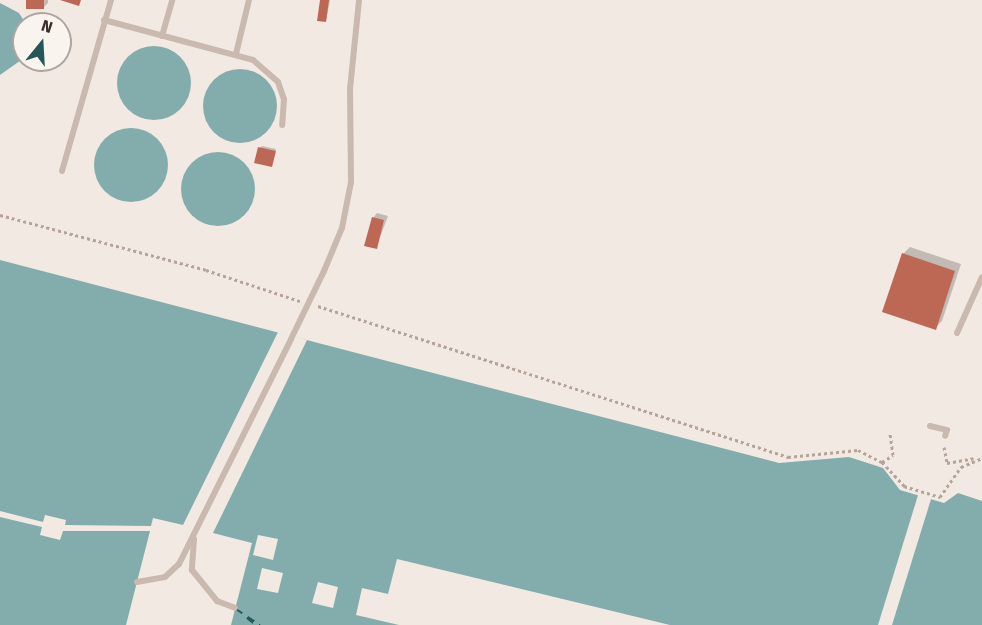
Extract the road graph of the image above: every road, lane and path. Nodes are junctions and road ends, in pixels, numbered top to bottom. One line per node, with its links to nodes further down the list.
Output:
1 (111, 0): 5 (lane)
2 (172, 0): 6 (lane)
3 (249, 0): 7 (lane)
4 (359, 0): 20 (lane, bridge)
5 (104, 20): 6 (lane); 9 (lane)
6 (162, 36): 7 (lane)
7 (236, 54): 8 (lane)
8 (282, 125)
9 (62, 171)
10 (0, 215): 19 (path)
11 (982, 277): 12 (lane)
12 (957, 333)
13 (930, 426): 15 (lane)
14 (890, 434): 19 (path)
15 (945, 436)
16 (944, 450): 17 (path)
17 (976, 458): 18 (path); 19 (path)
18 (982, 458)
19 (882, 462)
20 (194, 535): 21 (lane); 22 (lane)
21 (137, 582)
22 (235, 608)

